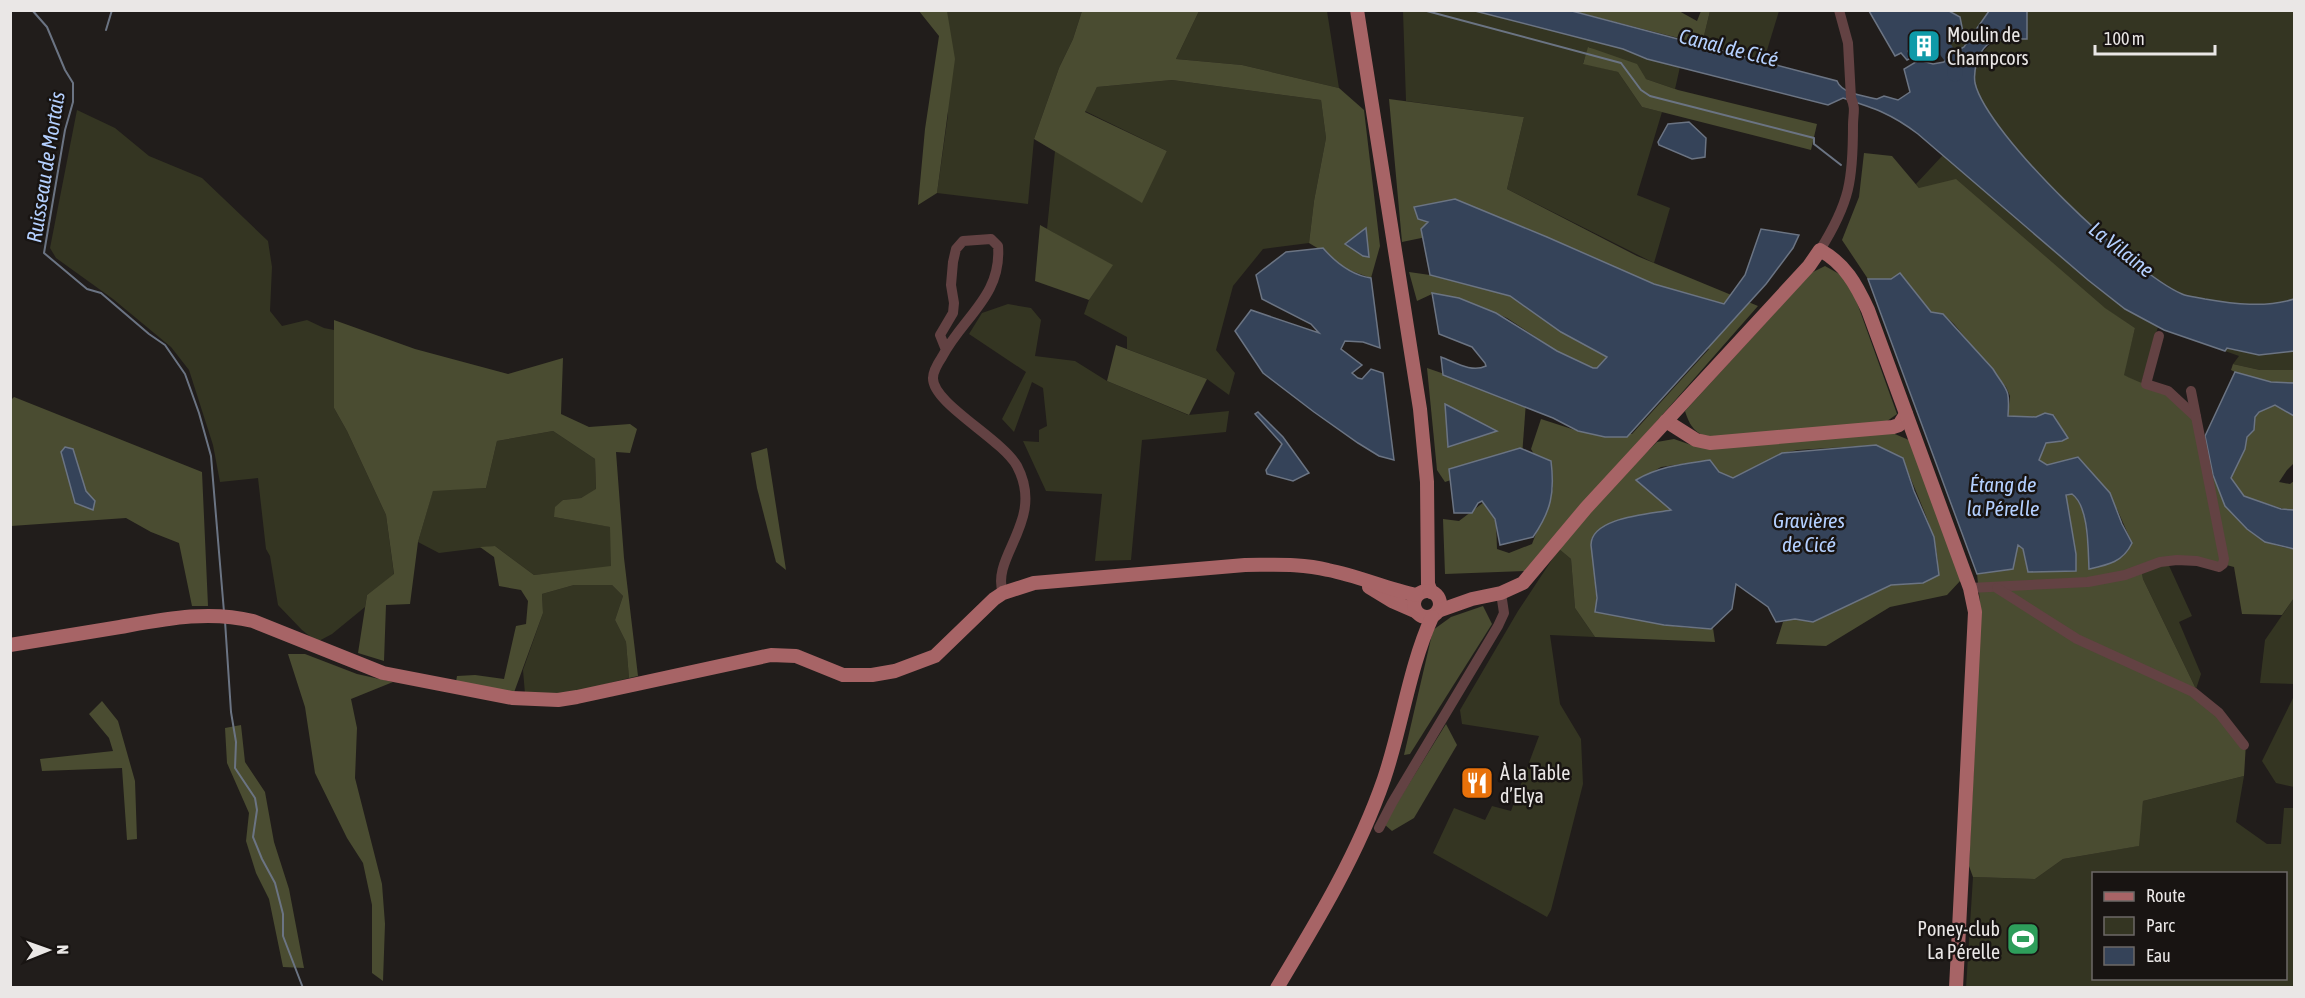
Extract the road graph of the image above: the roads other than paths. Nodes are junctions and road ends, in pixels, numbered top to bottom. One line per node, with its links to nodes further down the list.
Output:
1 (1358, 10): 16 (main road)
2 (1839, 10): 3 (street)
3 (1820, 250): 7 (main road); 9 (main road)
4 (2159, 336): 8 (street)
5 (946, 350): 5 (street); 14 (street)
6 (2191, 391): 8 (street)
7 (1906, 414): 10 (main road); 11 (main road)
8 (2196, 417): 13 (street)
9 (1666, 421): 10 (main road); 15 (main road)
10 (1893, 427): 11 (main road)
11 (1915, 441): 12 (main road)
12 (1970, 588): 13 (street); 21 (main road)
13 (1997, 588): 18 (street)
14 (1003, 592): 16 (main road); 17 (main road)
15 (1501, 593): 16 (main road); 19 (street)
16 (1426, 604): 20 (main road)
17 (10, 645)
18 (2244, 745)
19 (1379, 828)
20 (1277, 987)
21 (1956, 987)

